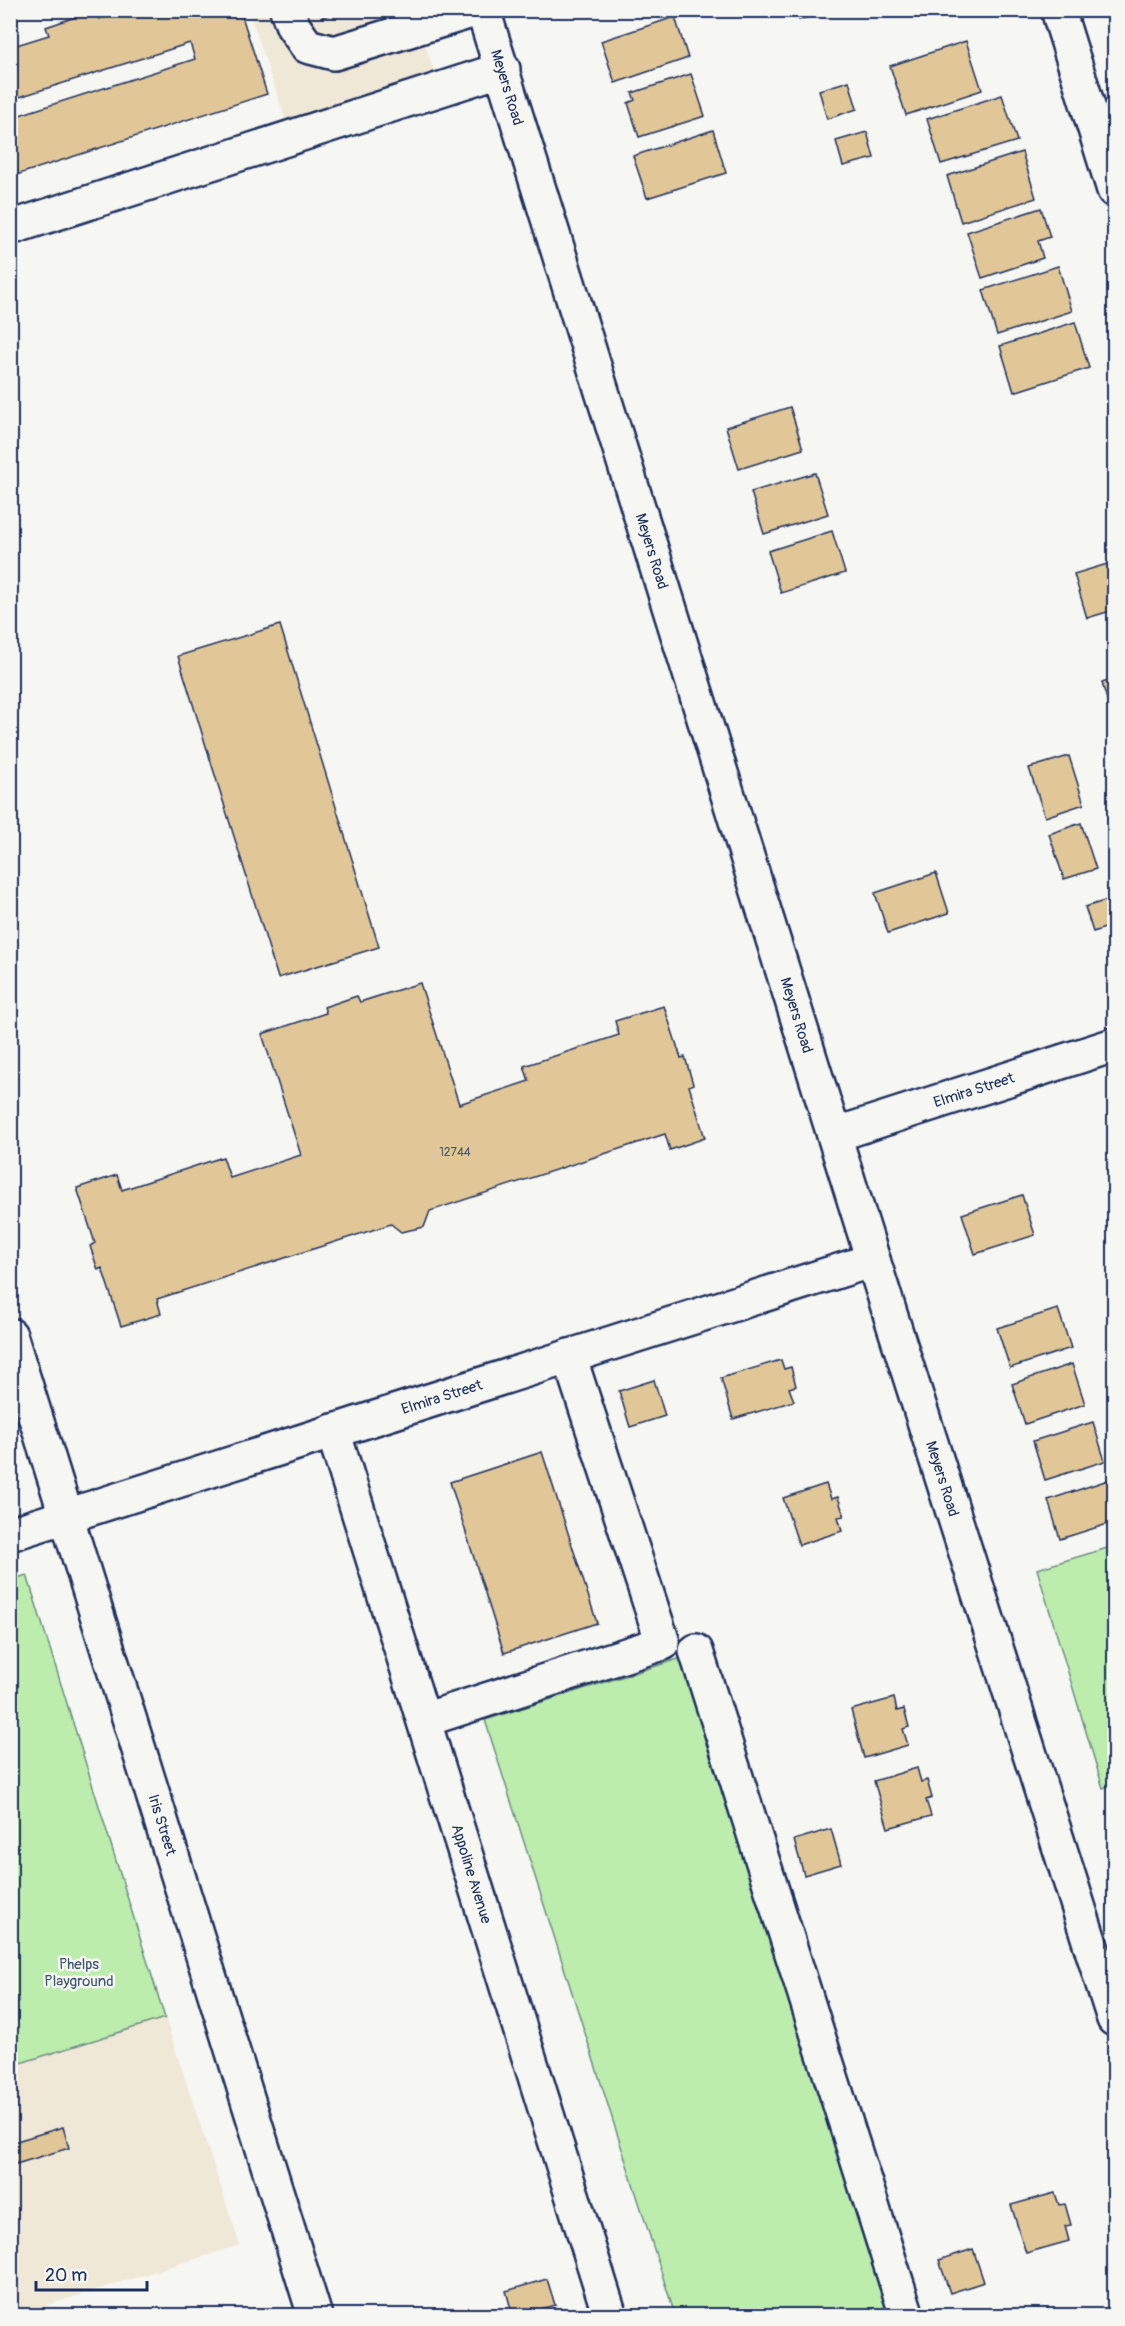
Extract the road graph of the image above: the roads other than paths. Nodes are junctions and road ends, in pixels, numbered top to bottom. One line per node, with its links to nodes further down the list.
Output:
1 (287, 10): 2 (street)
2 (475, 10)
3 (483, 10): 5 (street, Meyers Road)
4 (1059, 10): 6 (street)
5 (503, 69): 7 (street); 9 (street, Meyers Road)
6 (1114, 190)
7 (10, 228)
8 (1114, 1045): 9 (street, Elmira Street)
9 (834, 1135): 10 (street, Meyers Road)
10 (873, 1260): 12 (street, Elmira Street); 18 (street, Meyers Road)
11 (10, 1335): 14 (street, Iris Street)
12 (569, 1356): 13 (street, Elmira Street); 17 (street)
13 (333, 1431): 14 (street, Elmira Street); 17 (street, Appoline Avenue)
14 (68, 1516): 15 (street, Elmira Street); 19 (street, Iris Street)
15 (10, 1534)
16 (696, 1651): 21 (street)
17 (424, 1720): 20 (street, Appoline Avenue)
18 (1114, 2019)
19 (315, 2316)
20 (610, 2316)
21 (908, 2316)

